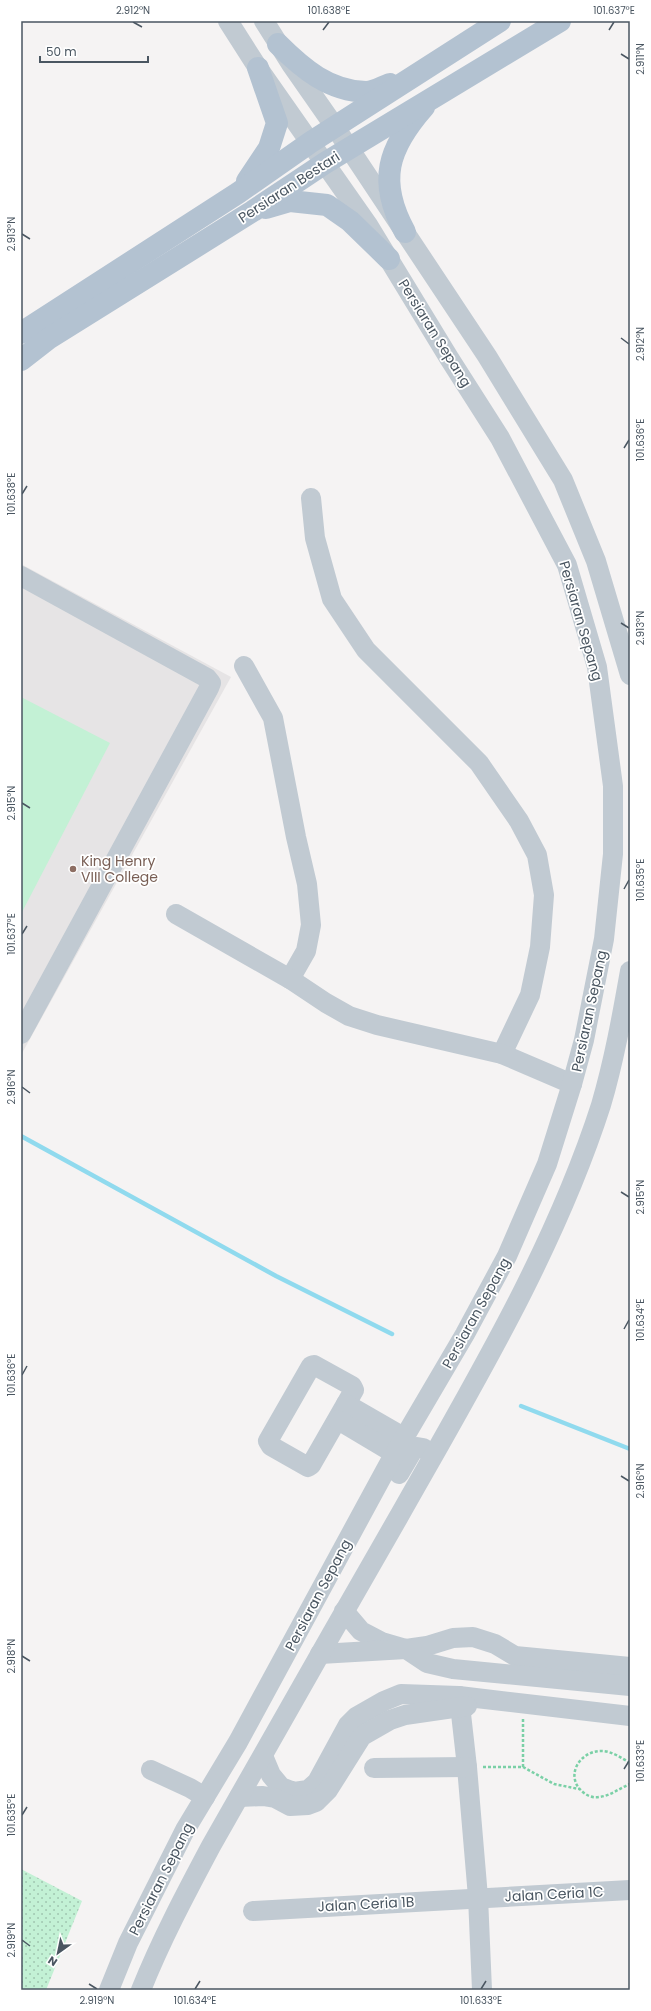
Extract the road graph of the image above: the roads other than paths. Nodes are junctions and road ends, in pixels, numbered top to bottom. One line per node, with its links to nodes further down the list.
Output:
1 (228, 21): 6 (street, Persiaran Sepang)
2 (264, 21): 5 (street, Persiaran Sepang)
3 (500, 21): 7 (main road, Persiaran Bestari)
4 (560, 21): 8 (main road, Persiaran Bestari)
5 (278, 44): 7 (main road); 9 (street, Persiaran Sepang)
6 (258, 68): 10 (street, Persiaran Sepang); 13 (main road)
7 (413, 76): 9 (main road, Persiaran Bestari)
8 (431, 98): 11 (main road, Persiaran Bestari); 15 (main road)
9 (335, 127): 10 (main road, Persiaran Bestari); 11 (street, Persiaran Sepang)
10 (311, 142): 12 (street, Persiaran Sepang); 13 (main road, Persiaran Bestari)
11 (349, 148): 12 (main road, Persiaran Bestari); 15 (street, Persiaran Sepang)
12 (325, 163): 14 (main road, Persiaran Bestari); 16 (street, Persiaran Sepang)
13 (238, 193): 17 (main road, Persiaran Bestari)
14 (253, 211): 16 (main road); 18 (main road, Persiaran Bestari)
15 (405, 232): 22 (street, Persiaran Sepang)
16 (389, 259): 28 (street, Persiaran Sepang)
17 (21, 333)
18 (21, 360)
19 (311, 498): 27 (street)
20 (21, 576): 26 (street)
21 (244, 666): 25 (street)
22 (630, 675)
23 (176, 914): 25 (street)
24 (630, 971): 31 (street, Persiaran Sepang)
25 (290, 979): 27 (street)
26 (21, 1034)
27 (502, 1054): 28 (street)
28 (572, 1084): 30 (street, Persiaran Sepang)
29 (342, 1412): 29 (street); 30 (street)
30 (400, 1446): 33 (street, Persiaran Sepang)
31 (433, 1455): 32 (street, Persiaran Sepang); 33 (street)
32 (344, 1611): 34 (street); 35 (street, Persiaran Sepang)
33 (295, 1637): 45 (street, Persiaran Sepang)
34 (406, 1649): 35 (street); 36 (street); 37 (street)
35 (320, 1654): 40 (street, Persiaran Sepang)
36 (630, 1667)
37 (630, 1686)
38 (459, 1702): 39 (street); 40 (street); 41 (street); 44 (street)
39 (630, 1716)
40 (263, 1756): 44 (street, Persiaran Sepang)
41 (468, 1767): 42 (street); 47 (street)
42 (374, 1768)
43 (151, 1770): 45 (street)
44 (239, 1797): 50 (street, Persiaran Sepang)
45 (205, 1798): 49 (street, Persiaran Sepang)
46 (630, 1890): 47 (street, Jalan Ceria 1C)
47 (478, 1897): 48 (street, Jalan Ceria 1B); 51 (street)
48 (254, 1911)
49 (109, 1990)
50 (141, 1990)
51 (482, 1990)

